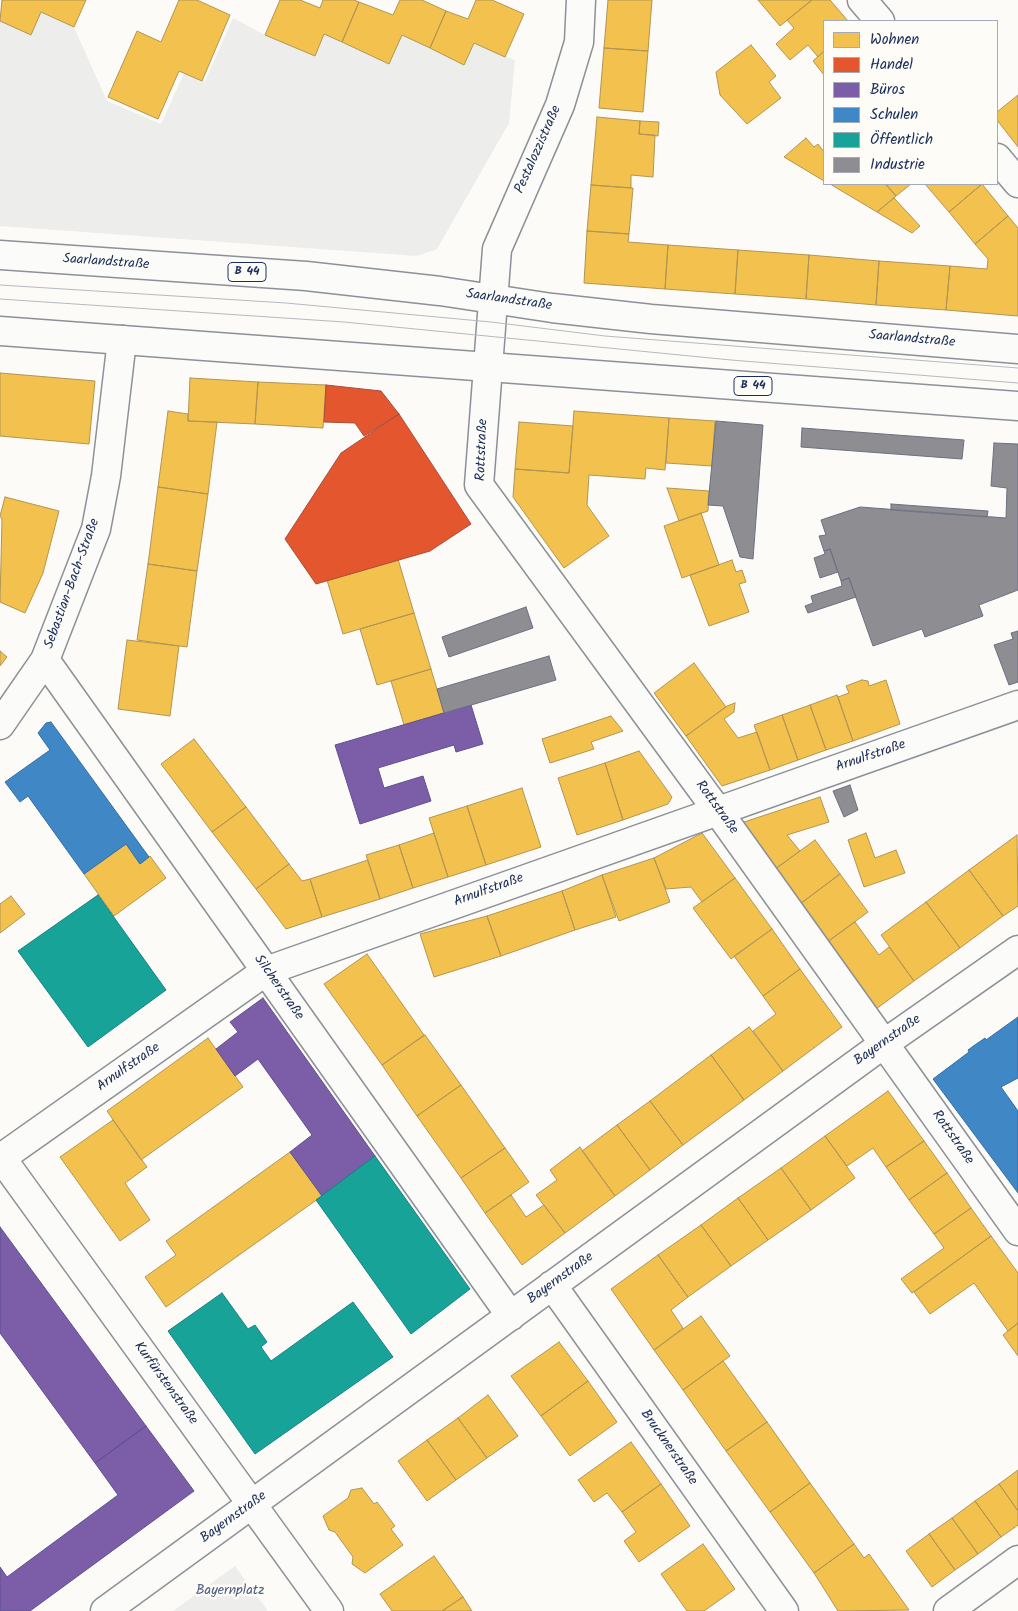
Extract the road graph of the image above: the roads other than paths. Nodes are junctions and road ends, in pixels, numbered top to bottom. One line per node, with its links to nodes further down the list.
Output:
1 (581, 0): 7 (street, Pestalozzistraße)
2 (862, 0): 3 (street)
3 (879, 20)
4 (998, 159): 5 (street)
5 (1018, 183)
6 (0, 256): 7 (street, Saarlandstraße / B 44)
7 (493, 299): 10 (street, Saarlandstraße / B 44); 11 (street, Pestalozzistraße)
8 (0, 331): 9 (street, B 44)
9 (122, 340): 11 (street, B 44); 13 (street, Sebastian-Bach-Straße)
10 (1018, 349)
11 (488, 366): 12 (street, B 44); 16 (street, Rottstraße)
12 (1018, 406)
13 (44, 660): 15 (street, Sebastian-Bach-Straße); 18 (street, Silcherstraße)
14 (1018, 705): 16 (street, Arnulfstraße)
15 (0, 725)
16 (717, 810): 18 (street, Arnulfstraße); 19 (street, Rottstraße)
17 (1018, 950): 19 (street, Bayernstraße)
18 (266, 970): 20 (street, Arnulfstraße); 23 (street, Silcherstraße)
19 (885, 1043): 21 (street, Rottstraße); 22 (street, Bayernstraße)
20 (1, 1157): 24 (street, Kurfürstenstraße)
21 (1018, 1231)
22 (552, 1285): 23 (street, Bayernstraße); 28 (street, Brucknerstraße)
23 (511, 1316): 24 (street, Bayernstraße)
24 (253, 1505): 26 (street, Bayernstraße); 27 (street, Kurfürstenstraße)
25 (1018, 1560): 29 (street)
26 (105, 1611)
27 (329, 1611)
28 (784, 1611)
29 (948, 1611)

